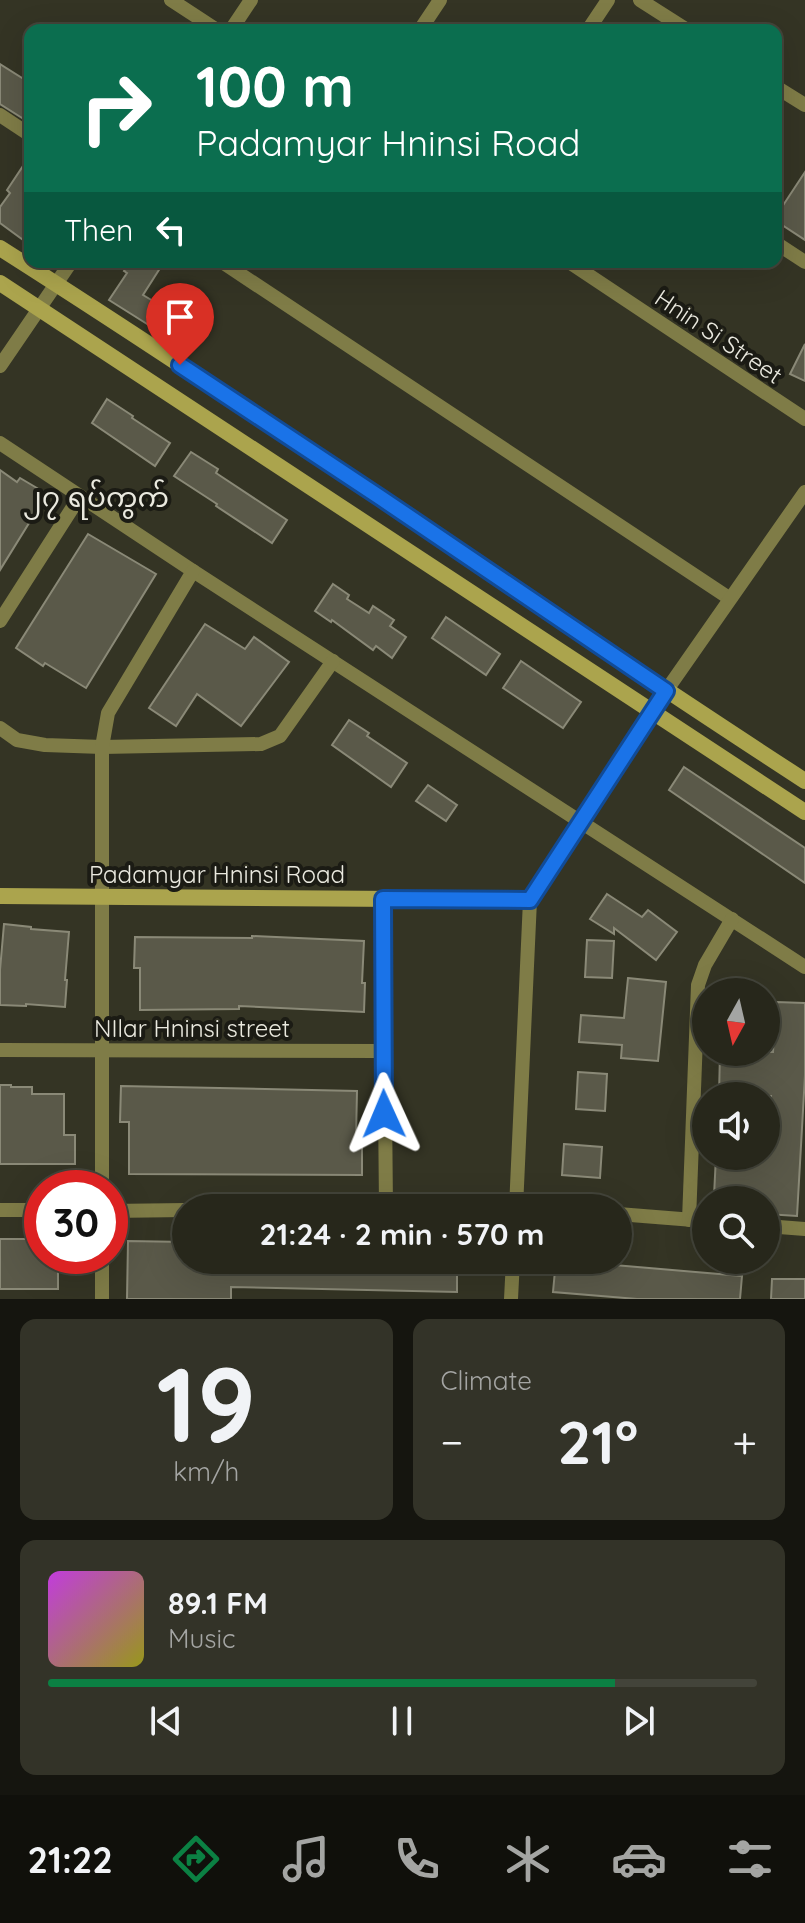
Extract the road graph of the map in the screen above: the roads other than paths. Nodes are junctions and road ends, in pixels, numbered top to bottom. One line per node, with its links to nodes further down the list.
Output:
1 (171, 0): 6 (street)
2 (251, 0): 7 (street)
3 (440, 0): 8 (street)
4 (608, 0): 9 (street)
5 (640, 0): 10 (street)
6 (208, 24)
7 (235, 24)
8 (424, 24)
9 (592, 24)
10 (678, 24)
11 (782, 91): 12 (street)
12 (805, 105)
13 (0, 115): 14 (street)
14 (24, 131)
15 (782, 247): 17 (street)
16 (0, 248): 18 (main road)
17 (805, 262)
18 (24, 263)
19 (32, 268): 24 (main road)
20 (67, 268): 24 (street)
21 (231, 268): 34 (street)
22 (578, 268): 27 (street, Hnin Si Street)
23 (0, 283): 25 (main road)
24 (57, 284): 25 (street); 29 (main road)
25 (39, 309): 26 (street); 30 (main road)
26 (0, 366)
27 (805, 419)
28 (0, 443): 32 (street)
29 (328, 463): 30 (main road); 37 (main road)
30 (311, 487): 38 (main road)
31 (805, 492): 34 (street)
32 (80, 496): 33 (street); 35 (street)
33 (193, 571): 36 (street); 40 (street)
34 (729, 598): 37 (street)
35 (0, 621)
36 (333, 661): 40 (street); 43 (street)
37 (666, 691): 38 (street); 41 (main road)
38 (653, 712): 42 (main road); 43 (street)
39 (0, 728): 40 (street)
40 (102, 747): 45 (street)
41 (805, 781)
42 (805, 812)
43 (581, 820): 47 (street); 48 (street)
44 (0, 896): 45 (main road, Padamyar Hninsi Road)
45 (101, 897): 46 (main road, Padamyar Hninsi Road); 51 (street)
46 (383, 899): 47 (main road, Padamyar Hninsi Road); 52 (street)
47 (530, 900): 55 (street)
48 (732, 919): 49 (street); 61 (street)
49 (805, 967)
50 (0, 1050): 51 (street, NIlar Hninsi street)
51 (101, 1050): 52 (street, NIlar Hninsi street); 53 (street)
52 (383, 1051): 54 (street)
53 (102, 1170)
54 (386, 1194)
55 (517, 1194)
56 (0, 1210): 57 (street)
57 (24, 1210)
58 (172, 1210): 59 (street)
59 (128, 1211)
60 (632, 1215): 61 (street)
61 (689, 1220): 62 (street)
62 (692, 1220)
63 (780, 1227): 64 (street)
64 (805, 1229)
65 (102, 1274): 67 (street)
66 (512, 1274): 68 (street)
67 (102, 1299)
68 (511, 1299)

